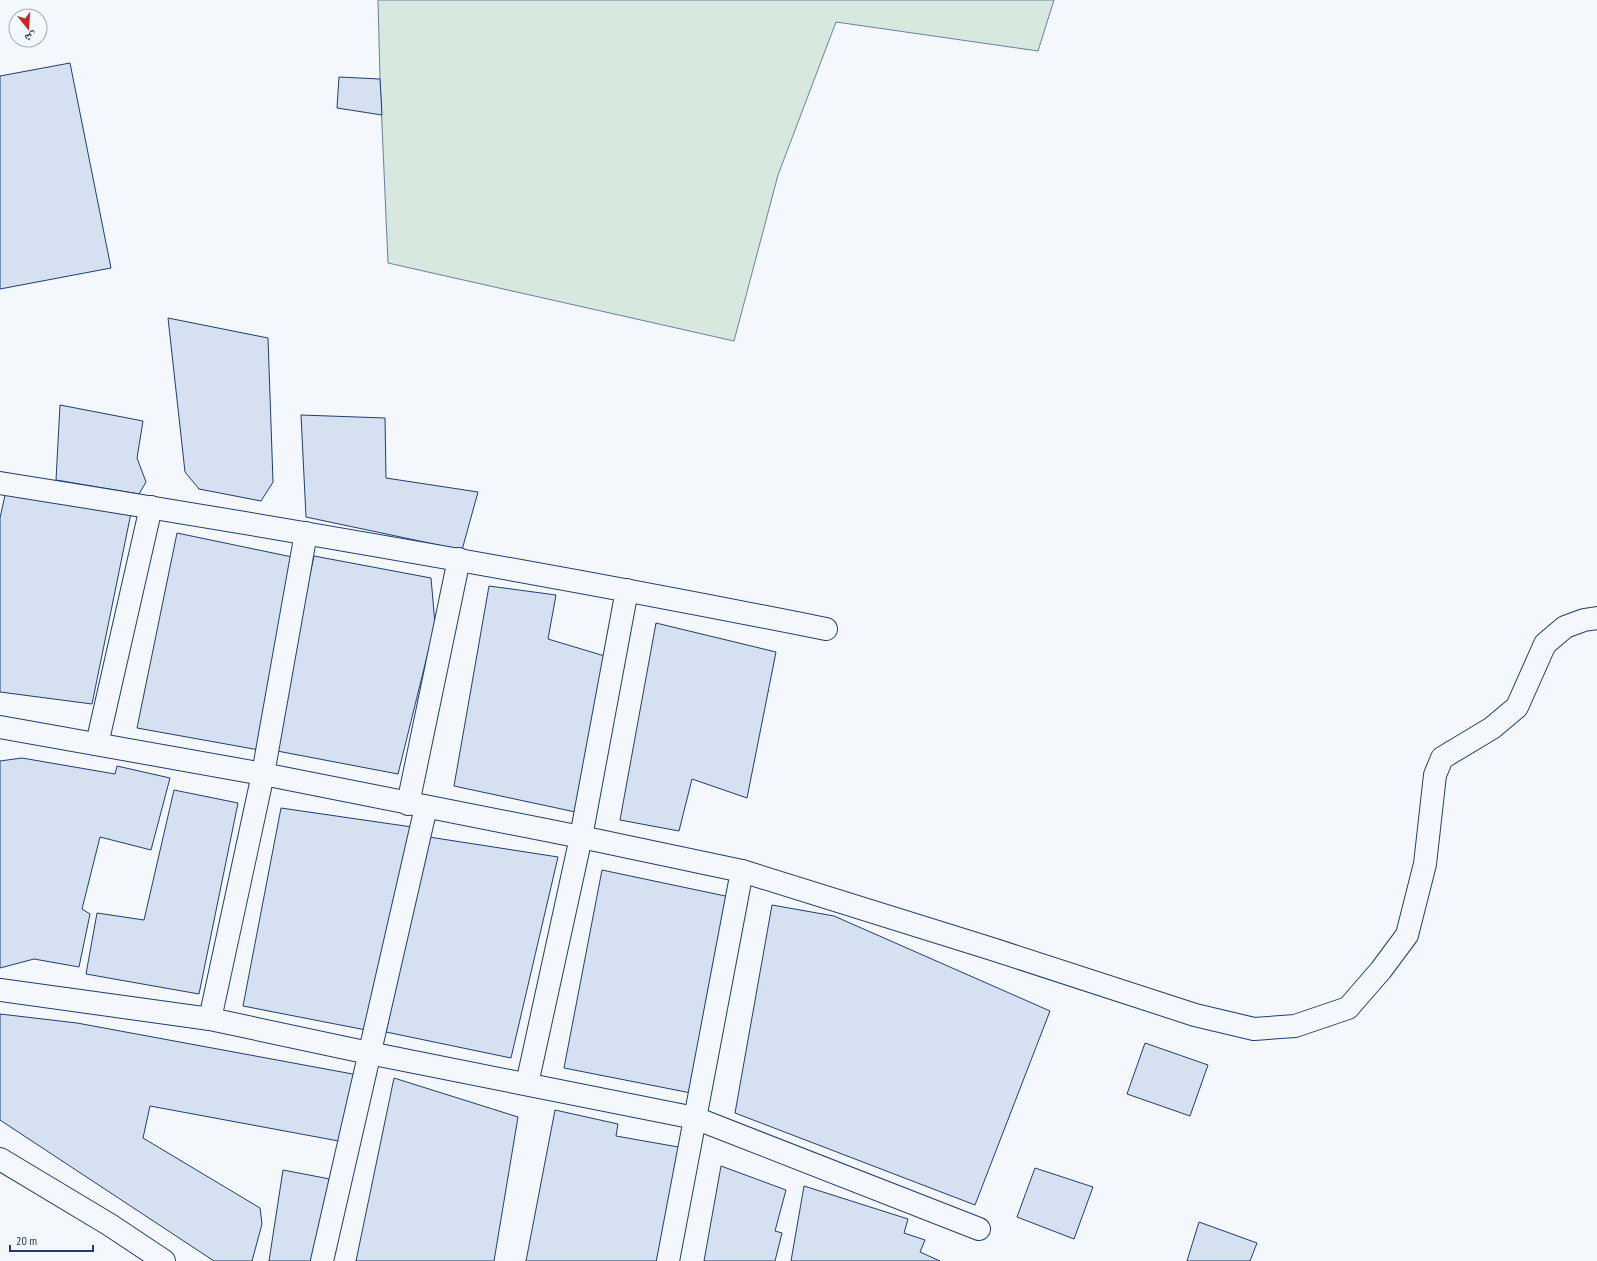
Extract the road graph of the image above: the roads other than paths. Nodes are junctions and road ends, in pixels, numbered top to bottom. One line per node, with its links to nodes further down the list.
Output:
1 (0, 483): 2 (street)
2 (151, 507): 3 (street); 9 (street)
3 (306, 533): 4 (street); 10 (street)
4 (459, 559): 5 (street); 11 (street)
5 (627, 590): 7 (street); 12 (street)
6 (1597, 618): 13 (street)
7 (826, 629)
8 (0, 727): 9 (street)
9 (97, 744): 10 (street)
10 (263, 774): 11 (street); 15 (street)
11 (417, 805): 12 (street); 16 (street)
12 (581, 837): 13 (street); 17 (street)
13 (742, 871): 18 (street)
14 (0, 990): 15 (street)
15 (210, 1019): 16 (street)
16 (370, 1053): 17 (street); 22 (street)
17 (527, 1084): 18 (street)
18 (695, 1118): 20 (street); 23 (street)
19 (0, 1159): 21 (street)
20 (979, 1229)
21 (164, 1261)
22 (322, 1261)
23 (668, 1261)

